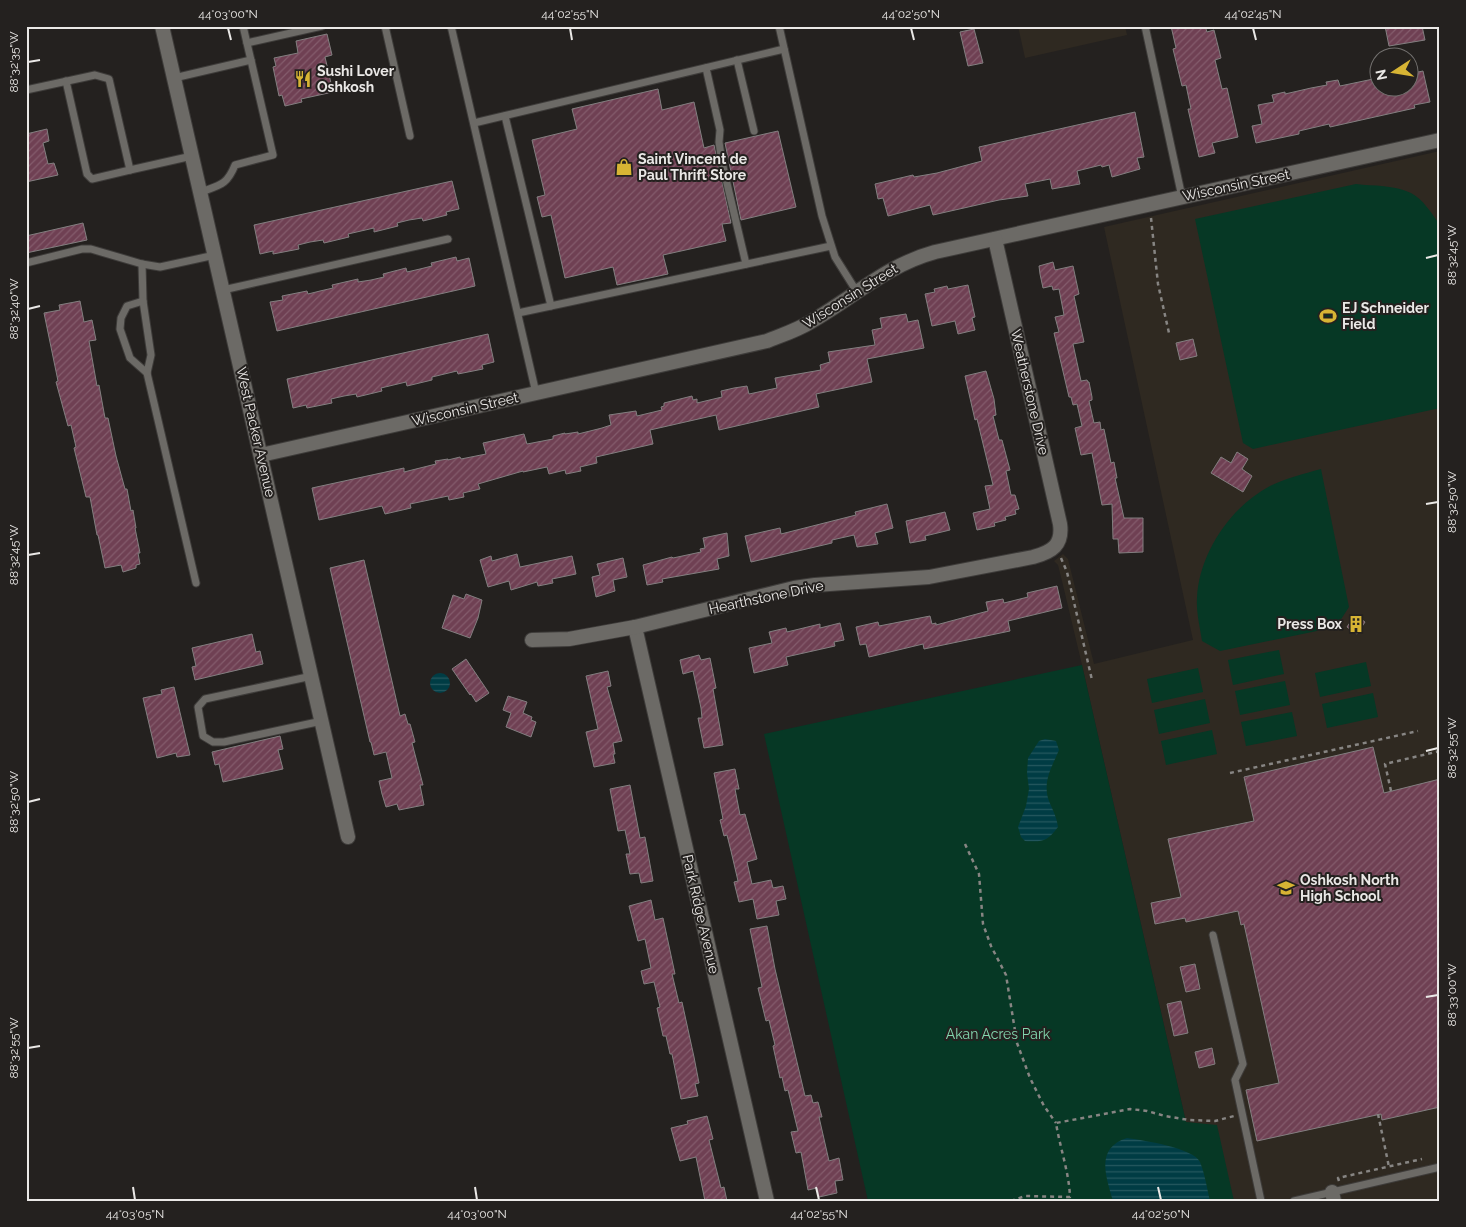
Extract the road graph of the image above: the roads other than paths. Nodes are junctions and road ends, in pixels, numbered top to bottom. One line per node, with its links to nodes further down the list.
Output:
1 (162, 26): 13 (street, West Packer Avenue)
2 (243, 26): 8 (lane)
3 (322, 26): 8 (lane)
4 (385, 26): 19 (lane)
5 (451, 26): 17 (lane)
6 (1145, 26): 24 (lane)
7 (781, 27): 9 (lane)
8 (247, 43): 10 (lane)
9 (784, 49): 11 (lane); 27 (lane)
10 (251, 60): 13 (lane); 23 (lane)
11 (737, 60): 12 (lane); 18 (lane)
12 (706, 68): 16 (lane); 31 (lane)
13 (174, 78): 21 (street, West Packer Avenue)
14 (66, 81): 15 (lane); 22 (lane); 22 (lane)
15 (26, 90)
16 (505, 116): 17 (lane); 35 (lane)
17 (474, 123): 36 (lane)
18 (754, 131)
19 (410, 136)
20 (1440, 140): 24 (street, Wisconsin Street)
21 (192, 156): 22 (lane); 23 (street, West Packer Avenue)
22 (130, 170)
23 (201, 192): 28 (street, West Packer Avenue)
24 (1182, 197): 26 (street, Wisconsin Street)
25 (448, 238): 32 (lane)
26 (995, 239): 33 (street, Wisconsin Street); 40 (street, Weatherstone Drive)
27 (831, 246): 31 (lane); 33 (lane)
28 (215, 255): 30 (lane); 32 (street, West Packer Avenue)
29 (26, 262): 30 (lane)
30 (142, 264): 34 (lane)
31 (746, 264): 35 (lane)
32 (223, 290): 39 (street, West Packer Avenue)
33 (856, 292): 38 (street, Wisconsin Street)
34 (143, 301): 37 (lane); 37 (lane)
35 (552, 306): 36 (lane)
36 (518, 313): 38 (lane)
37 (147, 373): 41 (lane)
38 (536, 393): 39 (street, Wisconsin Street)
39 (261, 454): 44 (street, West Packer Avenue)
40 (1055, 546): 42 (street, Hearthstone Drive)
41 (196, 583)
42 (635, 627): 43 (street, Hearthstone Drive); 50 (street, Park Ridge Avenue)
43 (532, 640)
44 (312, 676): 45 (street, West Packer Avenue); 45 (lane)
45 (322, 721): 46 (street, West Packer Avenue)
46 (348, 837)
47 (1213, 934): 51 (lane)
48 (1440, 1167): 49 (lane)
49 (1333, 1196): 52 (lane)
50 (767, 1201)
51 (1261, 1201)
52 (1294, 1201)

